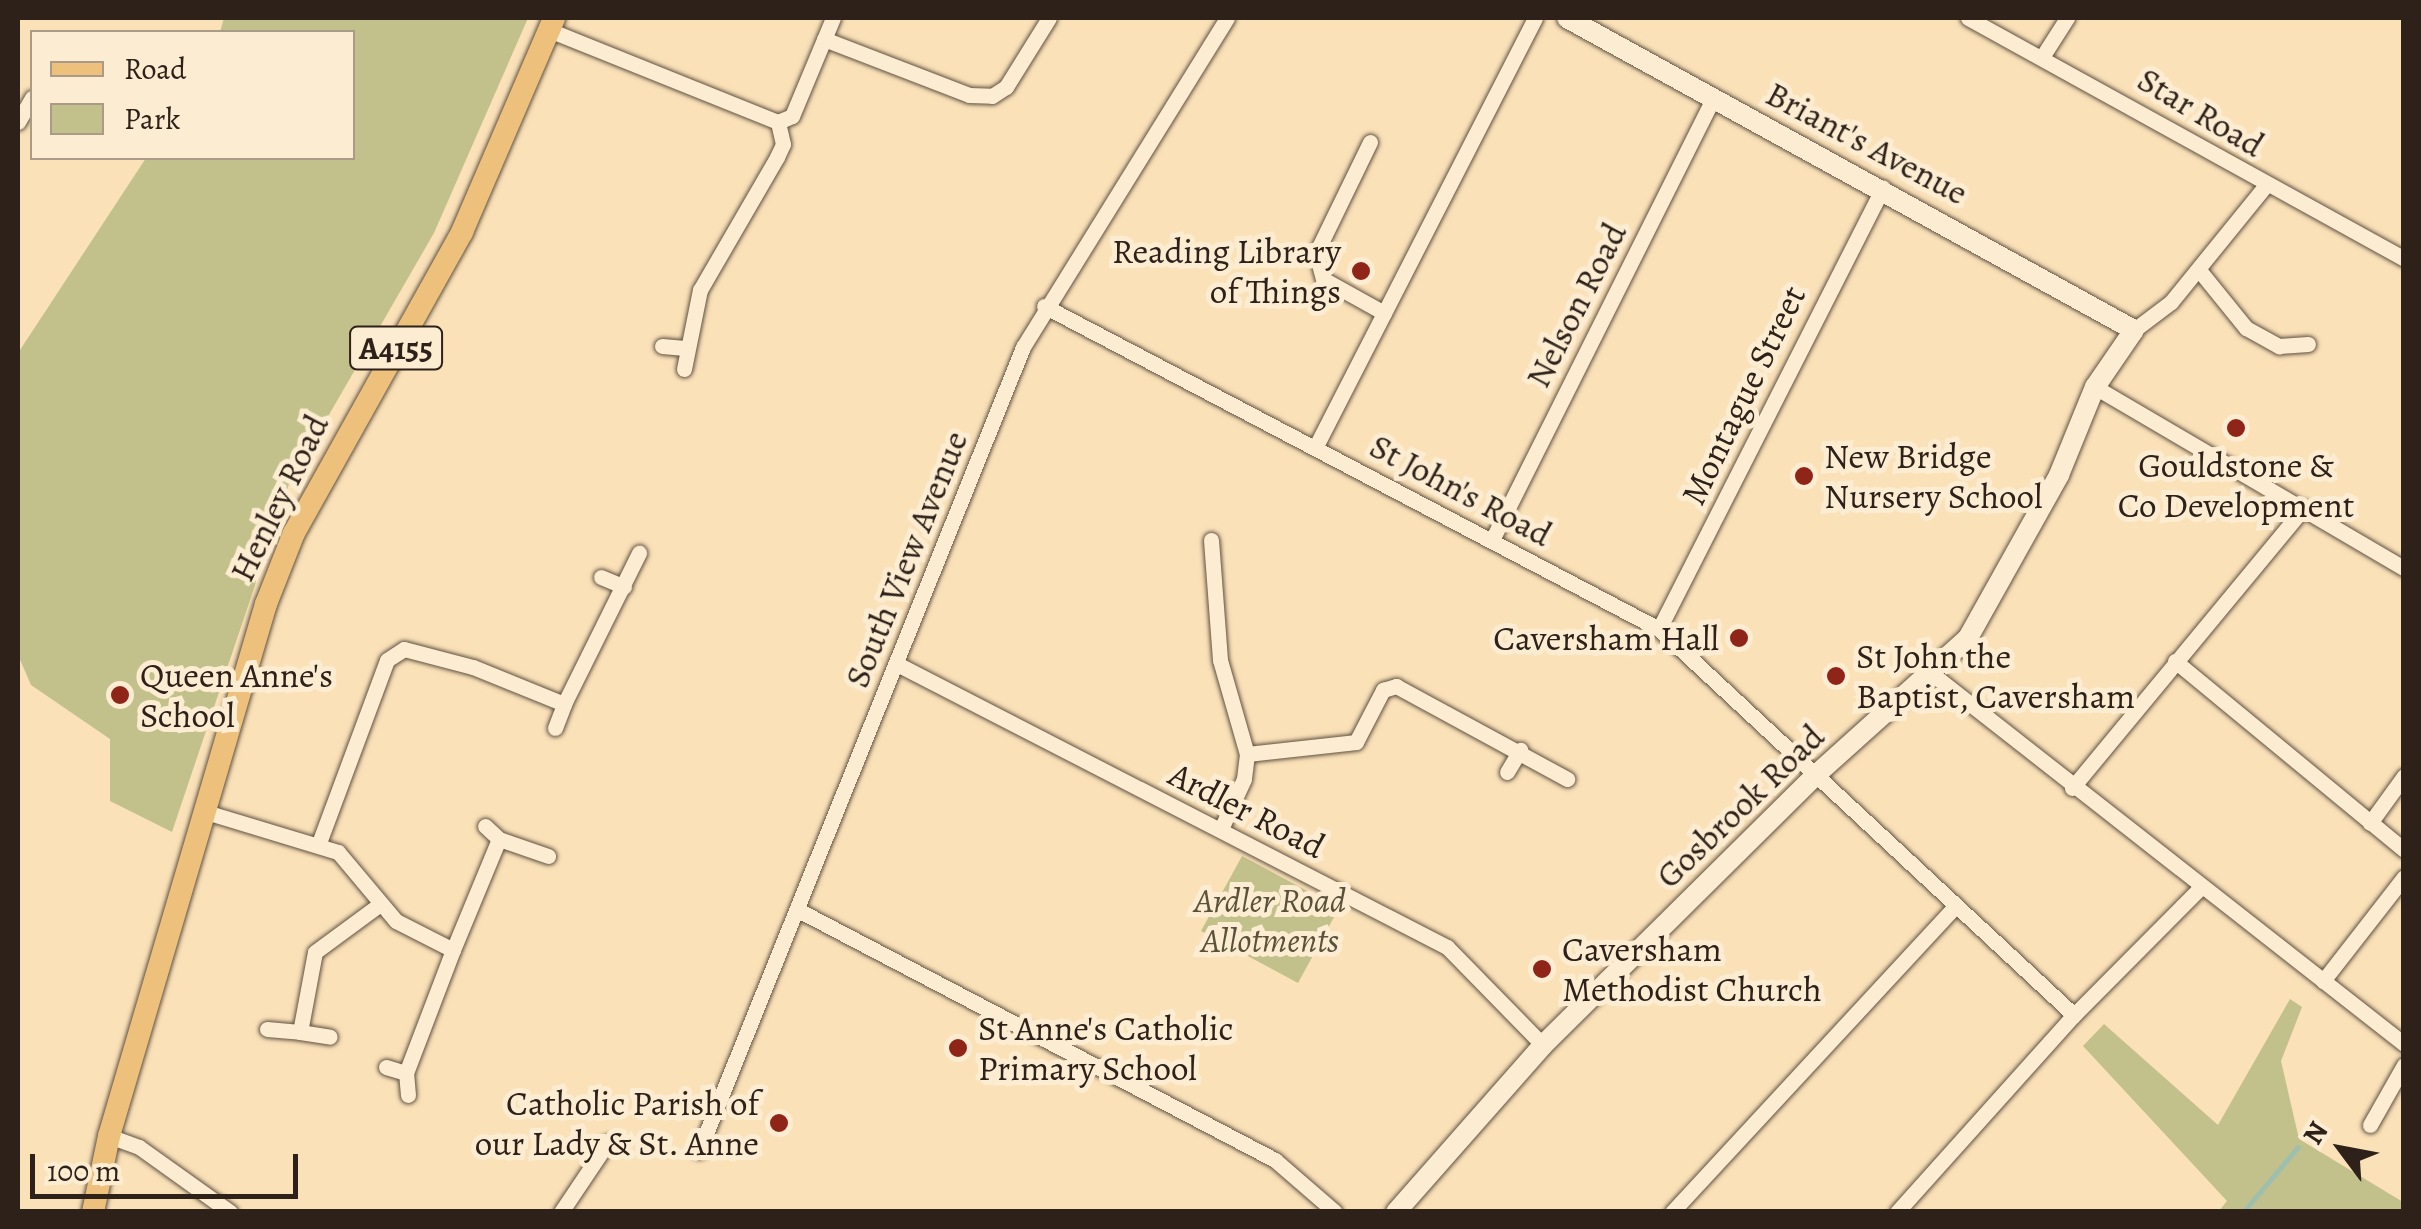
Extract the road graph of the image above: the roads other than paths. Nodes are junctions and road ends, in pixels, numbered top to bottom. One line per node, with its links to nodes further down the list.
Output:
1 (833, 18): 9 (street)
2 (1049, 18): 9 (street)
3 (1226, 18): 18 (street, South View Avenue)
4 (1535, 18): 19 (street)
5 (1567, 18): 11 (main road, Briant's Avenue)
6 (1968, 18): 10 (street, Star Road)
7 (2067, 18): 10 (street)
8 (551, 24): 12 (street); 47 (main road, Henley Road / A4155)
9 (824, 39): 12 (street)
10 (2044, 54): 14 (street, Star Road)
11 (1714, 97): 15 (main road, Briant's Avenue); 29 (street, Nelson Road)
12 (778, 122): 23 (street)
13 (1370, 142): 19 (street)
14 (2266, 186): 16 (street, Star Road); 17 (street, Gosbrook Road)
15 (1883, 188): 20 (main road, Briant's Avenue); 34 (street, Montague Street)
16 (2404, 259)
17 (2199, 270): 20 (street, Gosbrook Road); 21 (street)
18 (1044, 306): 26 (street, St John's Road); 36 (street, South View Avenue)
19 (1384, 313): 26 (street)
20 (2134, 330): 25 (main road, Gosbrook Road)
21 (2308, 344)
22 (662, 346): 23 (street)
23 (685, 348): 24 (street)
24 (684, 369)
25 (2094, 387): 27 (street); 37 (main road, Gosbrook Road)
26 (1316, 448): 29 (street, St John's Road)
27 (2304, 508): 31 (street); 35 (street)
28 (1211, 540): 41 (street)
29 (1492, 540): 34 (street, St John's Road)
30 (639, 553): 33 (street)
31 (2404, 568)
32 (601, 577): 33 (street)
33 (624, 587): 38 (street)
34 (1658, 628): 43 (street, St John's Road)
35 (2175, 661): 46 (street); 48 (street)
36 (897, 664): 50 (street, Ardler Road); 59 (street, South View Avenue)
37 (1932, 674): 43 (main road, Gosbrook Road); 46 (street)
38 (564, 704): 39 (street); 52 (street)
39 (556, 728)
40 (1520, 750): 41 (street); 42 (street); 45 (street)
41 (1247, 754): 50 (street)
42 (1507, 772)
43 (1817, 774): 58 (street, St John's Road); 67 (main road, Gosbrook Road)
44 (2404, 776): 48 (street)
45 (1568, 779)
46 (2072, 788): 56 (street)
47 (206, 812): 52 (street); 73 (main road, Henley Road / A4155)
48 (2370, 823): 53 (street)
49 (485, 826): 51 (street)
50 (1222, 829): 67 (street, Ardler Road)
51 (499, 840): 54 (street); 60 (street)
52 (319, 843): 57 (street)
53 (2404, 850)
54 (548, 856)
55 (2404, 877): 61 (street)
56 (2199, 889): 61 (street); 62 (street)
57 (380, 904): 60 (street); 64 (street)
58 (1955, 906): 62 (street, St John's Road); 81 (street)
59 (798, 910): 75 (street, South View Avenue); 79 (street)
60 (453, 950): 70 (street)
61 (2323, 981): 66 (street)
62 (2074, 1015): 82 (street)
63 (267, 1029): 64 (street)
64 (300, 1032): 65 (street)
65 (330, 1038)
66 (2404, 1044)
67 (1542, 1045): 80 (main road, Gosbrook Road)
68 (2404, 1065): 72 (street)
69 (386, 1067): 70 (street)
70 (406, 1072): 71 (street)
71 (408, 1095)
72 (2370, 1125)
73 (108, 1136): 76 (main road, Henley Road / A4155); 77 (street)
74 (608, 1142): 78 (street)
75 (700, 1151)
76 (94, 1212)
77 (230, 1212)
78 (561, 1212)
79 (1335, 1212)
80 (1396, 1212)
81 (1672, 1212)
82 (1897, 1212)

